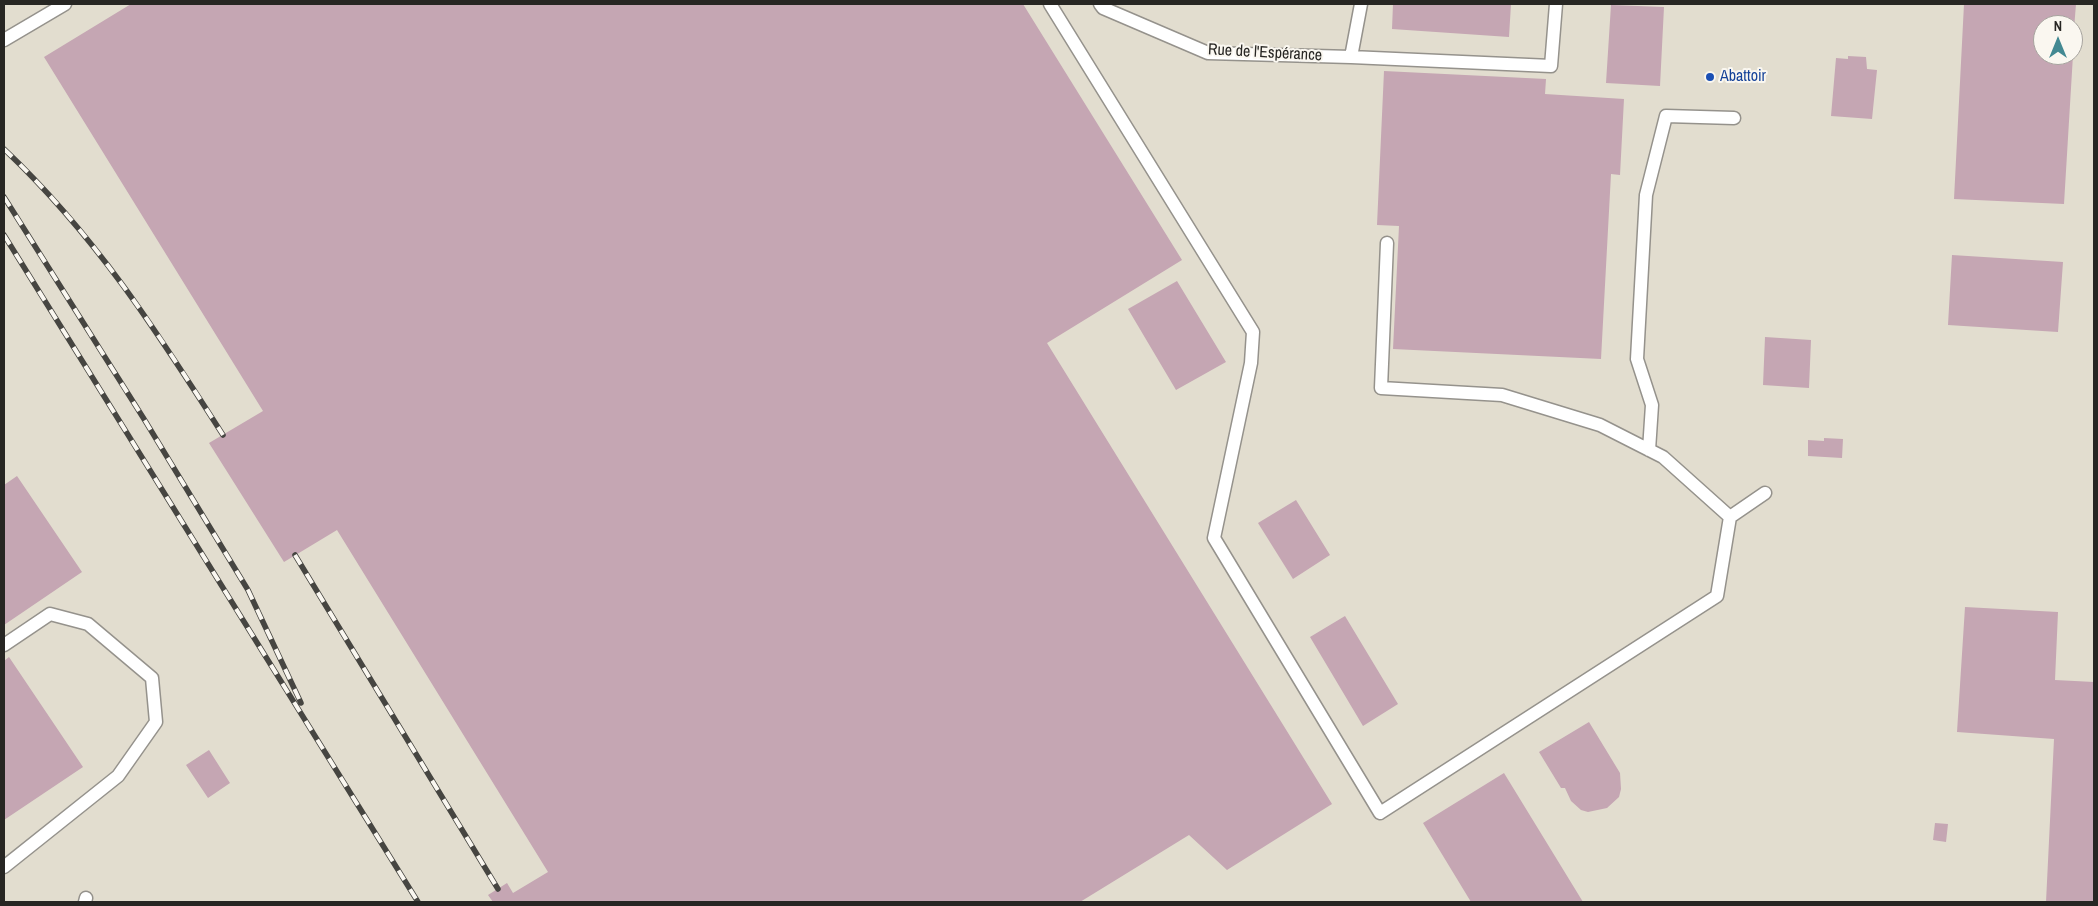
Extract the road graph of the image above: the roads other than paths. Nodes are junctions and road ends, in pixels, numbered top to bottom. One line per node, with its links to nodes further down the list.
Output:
1 (65, 4): 6 (lane)
2 (1050, 4): 12 (lane)
3 (1100, 4): 7 (lane, Rue de l'Espérance)
4 (1361, 4): 7 (lane)
5 (1556, 4): 7 (lane, Rue de l'Espérance)
6 (4, 40)
7 (1351, 57)
8 (1734, 118): 10 (lane)
9 (1387, 243): 10 (lane)
10 (1649, 450): 12 (lane)
11 (1765, 493): 12 (lane)
12 (1730, 517)
13 (4, 645): 14 (lane)
14 (4, 867)

